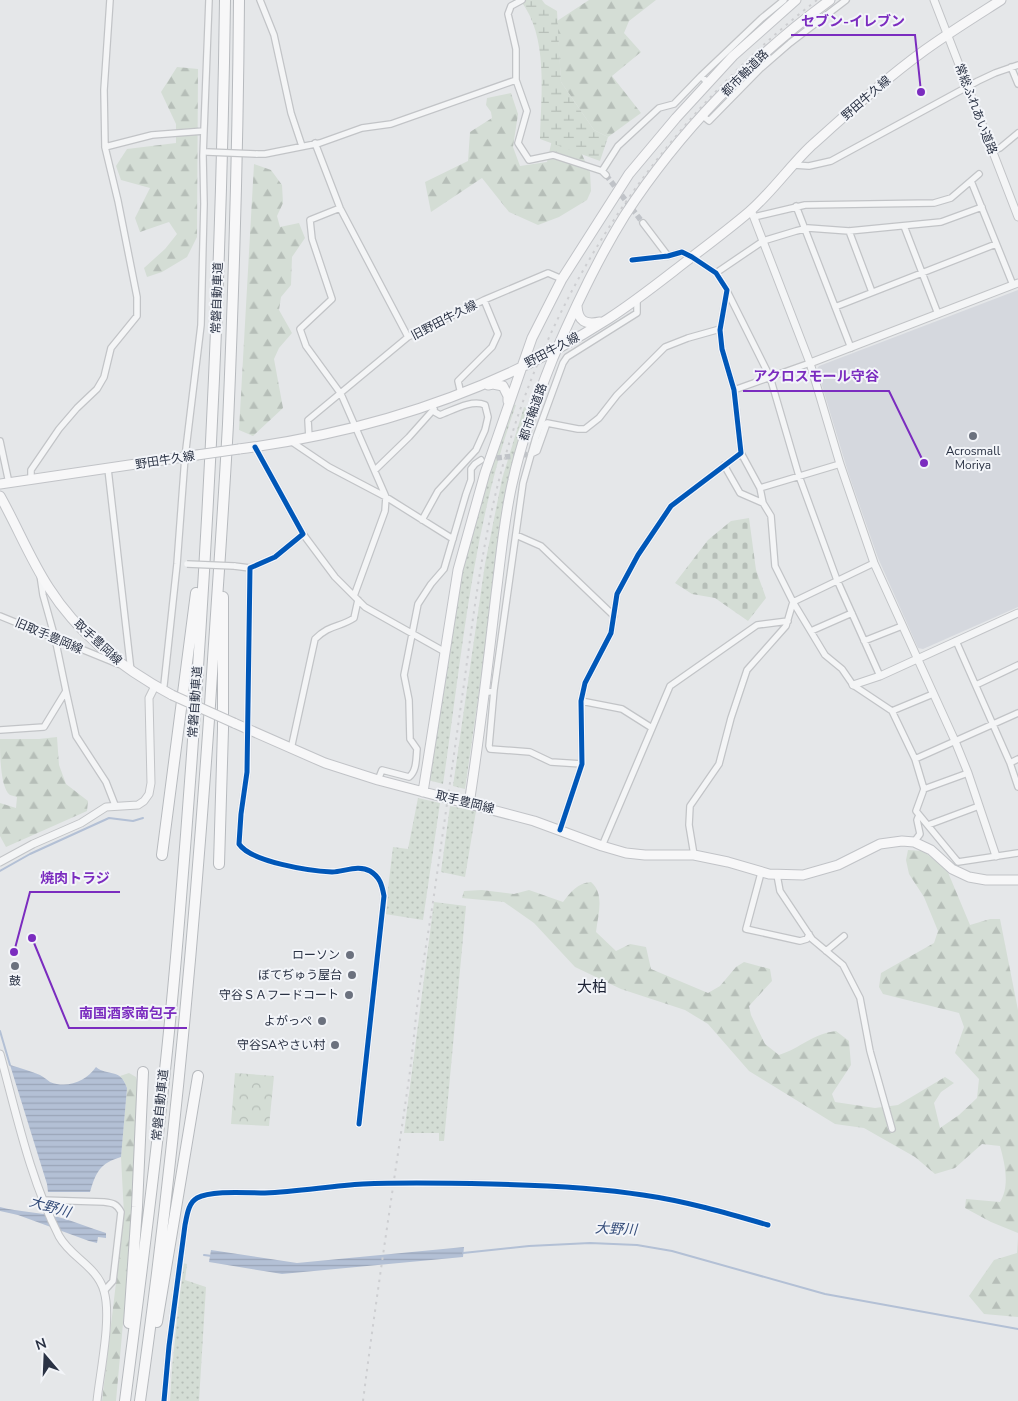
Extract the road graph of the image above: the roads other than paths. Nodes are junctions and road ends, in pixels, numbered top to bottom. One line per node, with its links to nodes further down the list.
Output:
1 (110, 0): 25 (street)
2 (209, 0): 21 (street)
3 (225, 0): 87 (highway, 常磐自動車道)
4 (239, 0): 95 (highway, 常磐自動車道)
5 (260, 0): 24 (street)
6 (522, 0): 16 (street)
7 (784, 0): 17 (street)
8 (796, 0): 17 (main road, 都市軸道路)
9 (830, 0): 20 (main road, 都市軸道路)
10 (846, 0): 20 (street)
11 (934, 0): 13 (street, 常総ふれあい道路)
12 (1001, 0): 13 (main road, 野田牛久線)
13 (947, 35): 19 (street, 常総ふれあい道路); 28 (main road, 野田牛久線)
14 (1018, 65): 15 (street)
15 (1011, 67): 18 (street); 19 (street)
16 (516, 80): 17 (street); 23 (street)
17 (705, 80): 47 (main road, 都市軸道路)
18 (1018, 84)
19 (968, 87): 26 (street, 常総ふれあい道路); 28 (street)
20 (703, 116): 53 (main road, 都市軸道路)
21 (204, 131): 25 (street); 27 (street)
22 (1018, 134): 26 (street)
23 (315, 144): 24 (street); 33 (street)
24 (302, 146): 27 (street, bridge)
25 (105, 147): 85 (street)
26 (992, 151): 35 (street, 常総ふれあい道路)
27 (205, 152): 78 (street)
28 (794, 164): 34 (main road, 野田牛久線)
29 (979, 174): 30 (street)
30 (972, 181): 31 (street); 32 (street)
31 (796, 206): 34 (street); 38 (street)
32 (982, 207): 37 (street); 41 (street)
33 (340, 208): 58 (street); 66 (street)
34 (752, 214): 40 (street); 43 (main road, 野田牛久線)
35 (1018, 217)
36 (643, 223): 42 (street)
37 (904, 226): 39 (street); 46 (street)
38 (805, 228): 39 (street); 40 (street); 54 (street)
39 (850, 230): 50 (street)
40 (763, 241): 45 (street); 61 (street)
41 (996, 244): 46 (street); 48 (street)
42 (668, 256): 43 (street); 44 (street)
43 (692, 257): 45 (street); 51 (main road, 野田牛久線)
44 (632, 260)
45 (716, 273): 49 (street)
46 (922, 273): 50 (street); 55 (street)
47 (562, 278): 52 (street, 旧野田牛久線); 62 (main road, 都市軸道路)
48 (1015, 284): 55 (street)
49 (727, 290): 57 (street); 63 (street)
50 (872, 292): 54 (street)
51 (637, 299): 56 (main road, 野田牛久線); 77 (street)
52 (484, 300): 58 (street, 旧野田牛久線); 67 (street)
53 (578, 301): 56 (main road); 59 (main road, 都市軸道路)
54 (835, 307): 60 (street)
55 (938, 314): 60 (street)
56 (607, 319): 59 (main road, 野田牛久線)
57 (720, 329): 65 (street); 77 (street)
58 (408, 337): 66 (street, 旧野田牛久線)
59 (558, 348): 62 (main road, 野田牛久線); 125 (main road, 都市軸道路)
60 (851, 348): 61 (street)
61 (810, 364): 63 (street); 80 (street)
62 (521, 367): 64 (main road, 野田牛久線); 69 (main road, 都市軸道路)
63 (770, 377): 65 (street); 84 (street)
64 (478, 387): 67 (main road, 野田牛久線); 69 (main road)
65 (734, 390): 76 (street)
66 (341, 394): 71 (street); 72 (street, 旧野田牛久線)
67 (461, 394): 68 (main road, 野田牛久線)
68 (437, 402): 70 (street); 71 (main road, 野田牛久線)
69 (508, 403): 115 (main road, 都市軸道路)
70 (433, 411): 83 (street); 92 (street)
71 (356, 427): 72 (main road, 野田牛久線); 83 (street)
72 (309, 438): 74 (main road, 野田牛久線)
73 (0, 441): 86 (street)
74 (292, 442): 75 (main road, 野田牛久線); 90 (street)
75 (255, 447): 78 (main road, 野田牛久線, bridge); 93 (street)
76 (741, 453): 81 (street); 88 (street)
77 (531, 454): 94 (street)
78 (185, 457): 82 (main road, 野田牛久線); 98 (street)
79 (481, 460): 96 (street)
80 (840, 464): 84 (street); 97 (street)
81 (724, 465): 91 (street); 107 (street)
82 (108, 469): 85 (main road, 野田牛久線); 118 (street)
83 (375, 470): 90 (street)
84 (799, 476): 88 (street); 101 (street)
85 (31, 480): 86 (main road, 野田牛久線)
86 (5, 483)
87 (209, 488): 154 (highway); 175 (highway, 常磐自動車道)
88 (760, 488): 91 (street)
89 (0, 496): 100 (main road, 取手豊岡線)
90 (386, 497): 92 (street); 102 (street)
91 (763, 503): 103 (street)
92 (422, 520): 96 (street)
93 (303, 534): 99 (street); 102 (street)
94 (516, 535): 107 (street); 123 (street)
95 (222, 536): 158 (highway); 173 (highway, 常磐自動車道)
96 (453, 539): 111 (street)
97 (874, 563): 101 (street); 109 (street)
98 (177, 564): 99 (street, bridge); 122 (street)
99 (250, 568): 132 (street)
100 (40, 573): 112 (street); 118 (main road, 取手豊岡線)
101 (837, 580): 103 (street); 104 (street)
102 (356, 598): 111 (street); 135 (street)
103 (793, 602): 108 (street); 110 (street)
104 (852, 613): 110 (street); 113 (street)
105 (1018, 613): 114 (street)
106 (0, 616): 112 (street, 旧取手豊岡線)
107 (614, 616): 127 (street)
108 (788, 621): 131 (street); 155 (street)
109 (902, 626): 113 (street); 116 (street)
110 (811, 631): 120 (street)
111 (412, 634): 115 (street); 141 (street)
112 (55, 638): 118 (street, 旧取手豊岡線); 124 (street)
113 (864, 641): 119 (street)
114 (956, 641): 116 (street); 121 (street)
115 (445, 652): 144 (main road, 都市軸道路)
116 (917, 659): 119 (street); 126 (street)
117 (1018, 666): 121 (street)
118 (128, 669): 122 (main road, 取手豊岡線)
119 (880, 676): 120 (street)
120 (853, 685): 128 (street)
121 (976, 685): 130 (street)
122 (159, 688): 132 (main road, 取手豊岡線, bridge); 146 (street)
123 (494, 690): 125 (street); 139 (street)
124 (66, 691): 133 (street); 146 (street)
125 (483, 692): 145 (main road, 都市軸道路)
126 (933, 694): 128 (street); 134 (street)
127 (581, 701): 131 (street); 139 (street)
128 (892, 711): 136 (street)
129 (1018, 713): 130 (street)
130 (993, 724): 134 (street); 138 (street)
131 (652, 728): 152 (street)
132 (247, 729): 135 (main road, 取手豊岡線); 168 (street)
133 (0, 730)
134 (955, 741): 136 (street); 140 (street)
135 (291, 749): 141 (main road, 取手豊岡線)
136 (915, 759): 143 (street)
137 (1018, 760): 138 (street)
138 (1010, 763): 142 (street)
139 (582, 764): 150 (street)
140 (968, 773): 143 (street); 147 (street)
141 (378, 780): 144 (main road, 取手豊岡線)
142 (1018, 787)
143 (924, 789): 148 (street)
144 (423, 792): 145 (main road, 取手豊岡線)
145 (469, 804): 150 (main road, 取手豊岡線)
146 (116, 805): 157 (street)
147 (979, 806): 149 (street); 156 (street)
148 (919, 815): 149 (street); 151 (street)
149 (928, 825): 156 (street)
150 (560, 830): 152 (main road, 取手豊岡線)
151 (914, 842): 160 (main road, 取手豊岡線); 161 (main road)
152 (602, 846): 155 (main road, 取手豊岡線)
153 (1018, 853): 156 (street)
154 (162, 855)
155 (694, 855): 159 (main road, 取手豊岡線)
156 (996, 856)
157 (0, 862)
158 (219, 864)
159 (761, 872): 160 (main road, 取手豊岡線); 162 (street)
160 (777, 876): 162 (street)
161 (1018, 880)
162 (809, 934): 164 (street)
163 (844, 936): 164 (street)
164 (826, 951): 169 (street)
165 (0, 1054): 170 (street)
166 (143, 1072): 175 (highway)
167 (198, 1076): 173 (highway)
168 (359, 1124)
169 (892, 1129)
170 (42, 1200): 172 (street); 172 (street)
171 (768, 1225): 176 (street)
172 (104, 1291): 174 (street)
173 (141, 1398)
174 (97, 1401)
175 (125, 1401)
176 (164, 1401)

